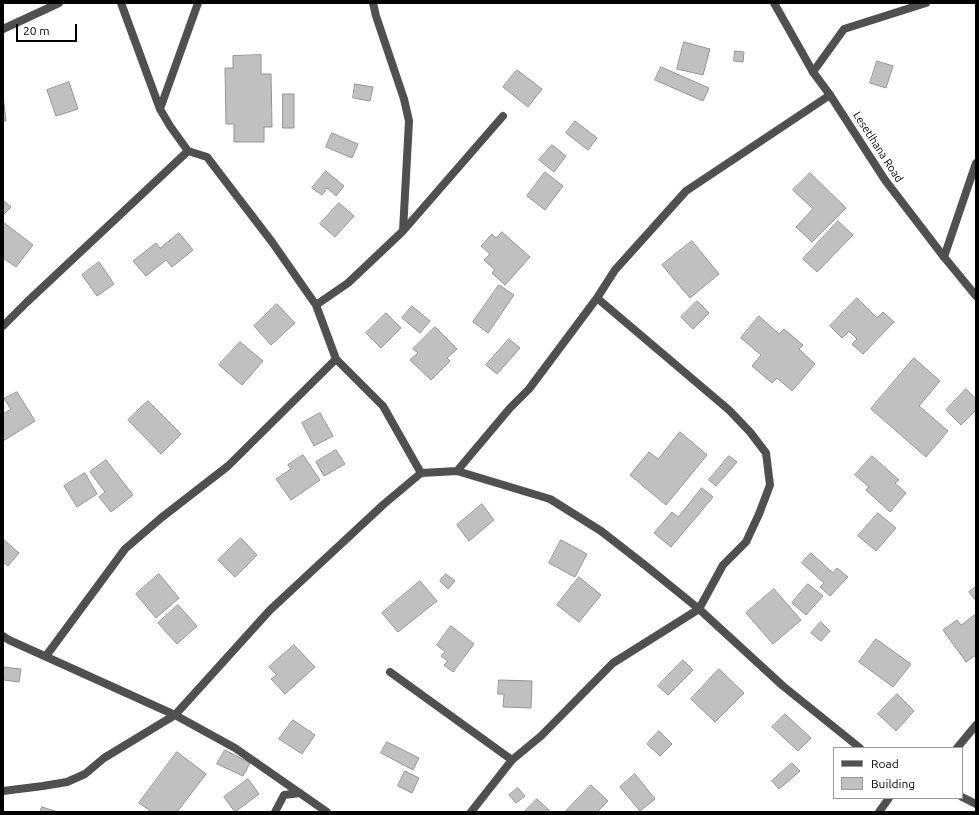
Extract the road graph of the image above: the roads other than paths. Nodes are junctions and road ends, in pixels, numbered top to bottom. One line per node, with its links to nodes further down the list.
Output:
1 (59, 3): 7 (street)
2 (121, 3): 10 (street)
3 (198, 3): 10 (street)
4 (373, 3): 14 (street)
5 (774, 3): 8 (street, Lesetlhana Road)
6 (926, 3): 8 (street)
7 (3, 29)
8 (813, 72): 9 (street, Lesetlhana Road)
9 (830, 94): 15 (street, Lesetlhana Road); 17 (street)
10 (160, 109): 12 (street)
11 (503, 116): 14 (street)
12 (188, 151): 18 (street); 19 (street)
13 (976, 163): 15 (street)
14 (403, 231): 18 (street)
15 (944, 257): 16 (street, Lesetlhana Road)
16 (976, 296)
17 (597, 298): 21 (street); 23 (street)
18 (316, 305): 20 (street)
19 (3, 326)
20 (336, 359): 22 (street); 25 (street)
21 (457, 471): 22 (street); 23 (street)
22 (421, 473): 27 (street)
23 (699, 610): 29 (street); 31 (street)
24 (3, 636): 25 (street)
25 (46, 656): 27 (street)
26 (390, 672): 31 (street)
27 (174, 715): 32 (street); 33 (street)
28 (976, 725): 30 (street)
29 (859, 747)
30 (958, 747)
31 (512, 760): 39 (street)
32 (3, 791)
33 (300, 793): 37 (street); 38 (street)
34 (963, 798): 36 (street)
35 (888, 799): 40 (street)
36 (976, 804)
37 (275, 812)
38 (327, 812)
39 (471, 812)
40 (879, 812)

